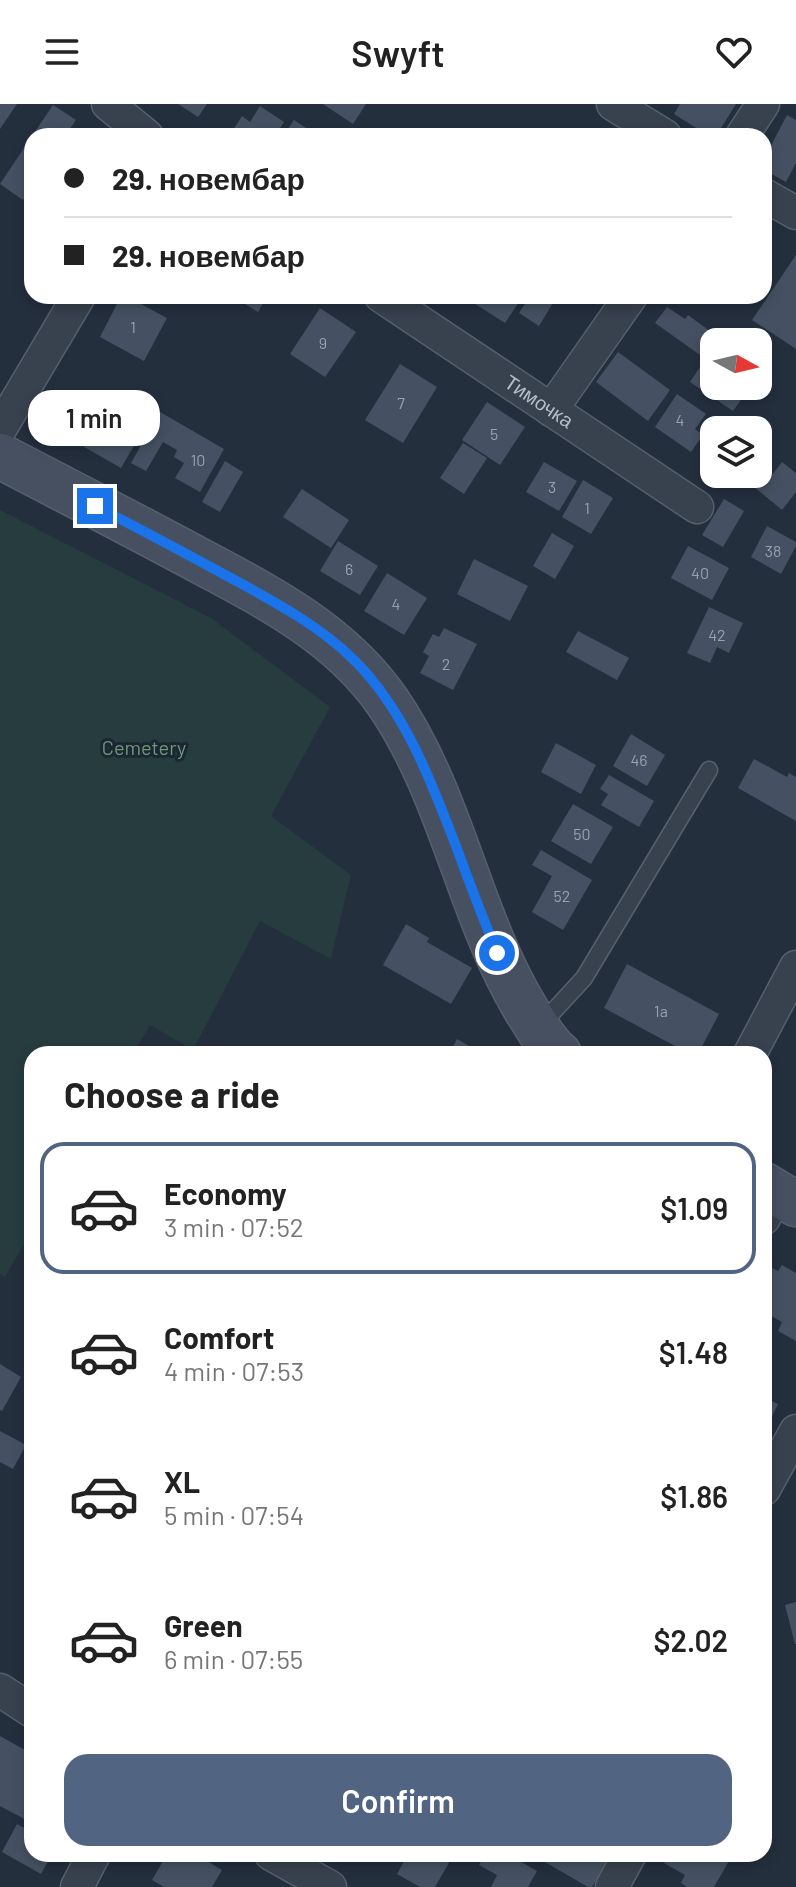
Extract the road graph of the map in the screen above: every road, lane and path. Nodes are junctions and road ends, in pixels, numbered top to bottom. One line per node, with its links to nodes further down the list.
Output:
1 (108, 104): 4 (street)
2 (613, 104): 5 (street)
3 (763, 104): 6 (street)
4 (137, 128)
5 (652, 128)
6 (747, 128)
7 (772, 200): 8 (street)
8 (796, 213)
9 (74, 304): 13 (street)
10 (393, 304): 12 (street, Тимочка)
11 (625, 304): 12 (street)
12 (551, 410): 15 (street, Тимочка)
13 (0, 429)
14 (0, 456): 18 (main road)
15 (697, 507)
16 (709, 770): 18 (lane)
17 (796, 967): 19 (street)
18 (548, 1046)
19 (754, 1046)
20 (796, 1431): 21 (street)
21 (772, 1474)
22 (0, 1690): 23 (street)
23 (24, 1706)
24 (90, 1862): 27 (street)
25 (285, 1862): 28 (street)
26 (626, 1862): 29 (street)
27 (77, 1887)
28 (330, 1887)
29 (612, 1887)

